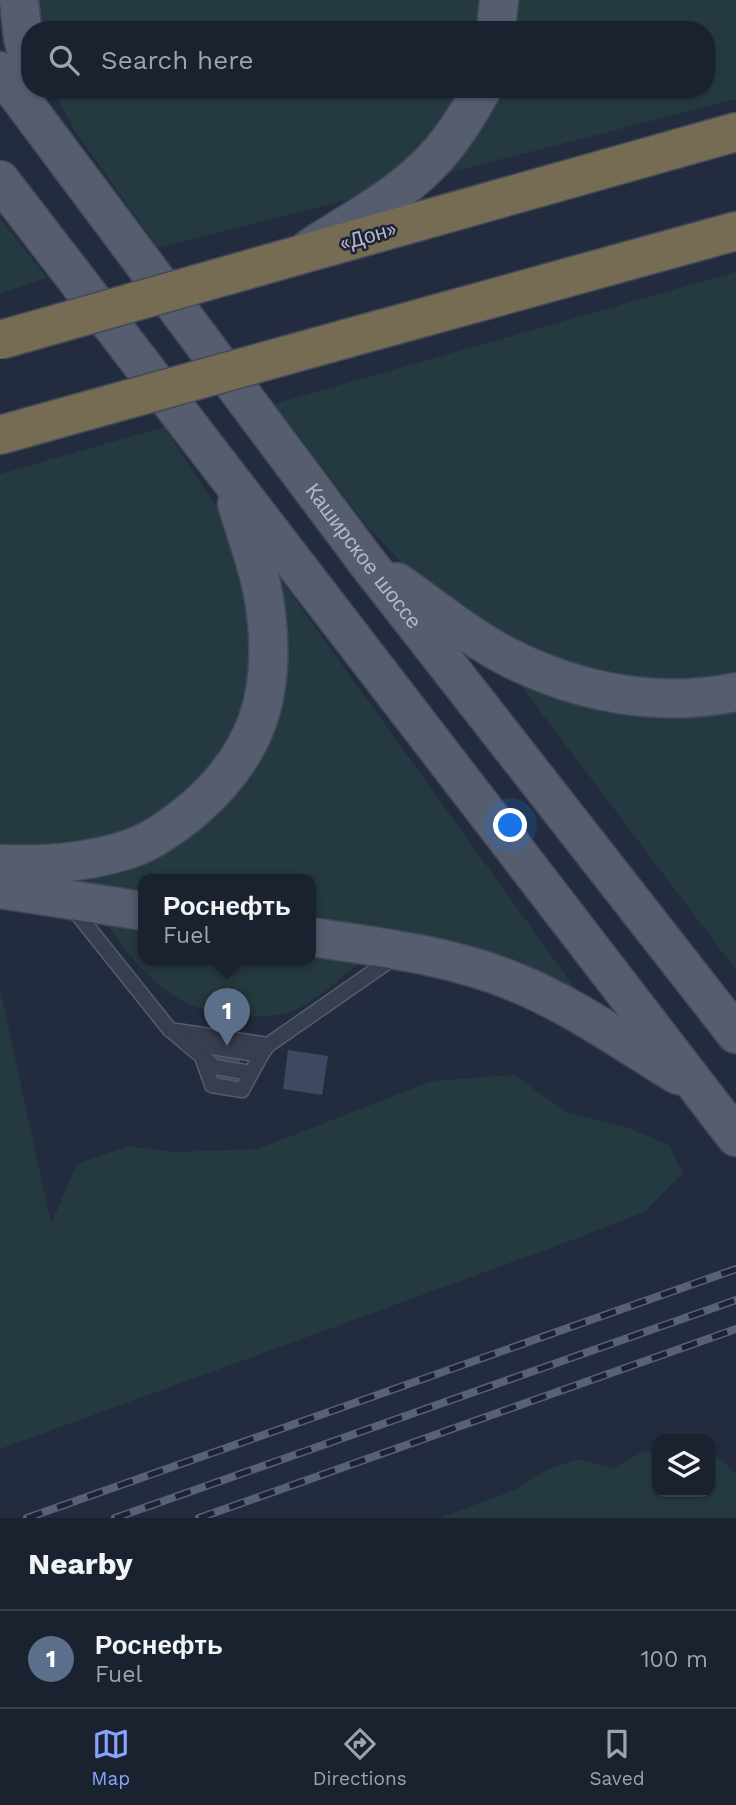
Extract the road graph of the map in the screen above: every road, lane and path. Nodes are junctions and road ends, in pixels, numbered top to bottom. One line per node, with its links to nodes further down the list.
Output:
1 (19, 0): 3 (main road)
2 (499, 0): 4 (main road)
3 (21, 21)
4 (497, 21)
5 (0, 71): 9 (main road, Каширское шоссе)
6 (39, 98): 9 (main road)
7 (477, 98): 12 (main road)
8 (736, 132): 12 (highway, «Дон»)
9 (48, 133): 16 (main road, Каширское шоссе)
10 (0, 180): 15 (main road)
11 (736, 231): 14 (highway, bridge)
12 (285, 260): 13 (highway, «Дон», bridge)
13 (0, 340)
14 (0, 435)
15 (229, 479): 18 (main road); 28 (main road)
16 (366, 561): 17 (main road); 25 (main road, Каширское шоссе)
17 (736, 692)
18 (0, 864)
19 (0, 889): 20 (main road)
20 (66, 900): 21 (main road); 24 (lane)
21 (138, 910)
22 (316, 938): 23 (main road)
23 (404, 951): 27 (lane); 28 (main road)
24 (170, 1030): 26 (lane); 27 (lane)
25 (736, 1034)
26 (186, 1043): 27 (lane); 27 (lane)
27 (265, 1050)
28 (696, 1086): 29 (main road)
29 (736, 1137)

